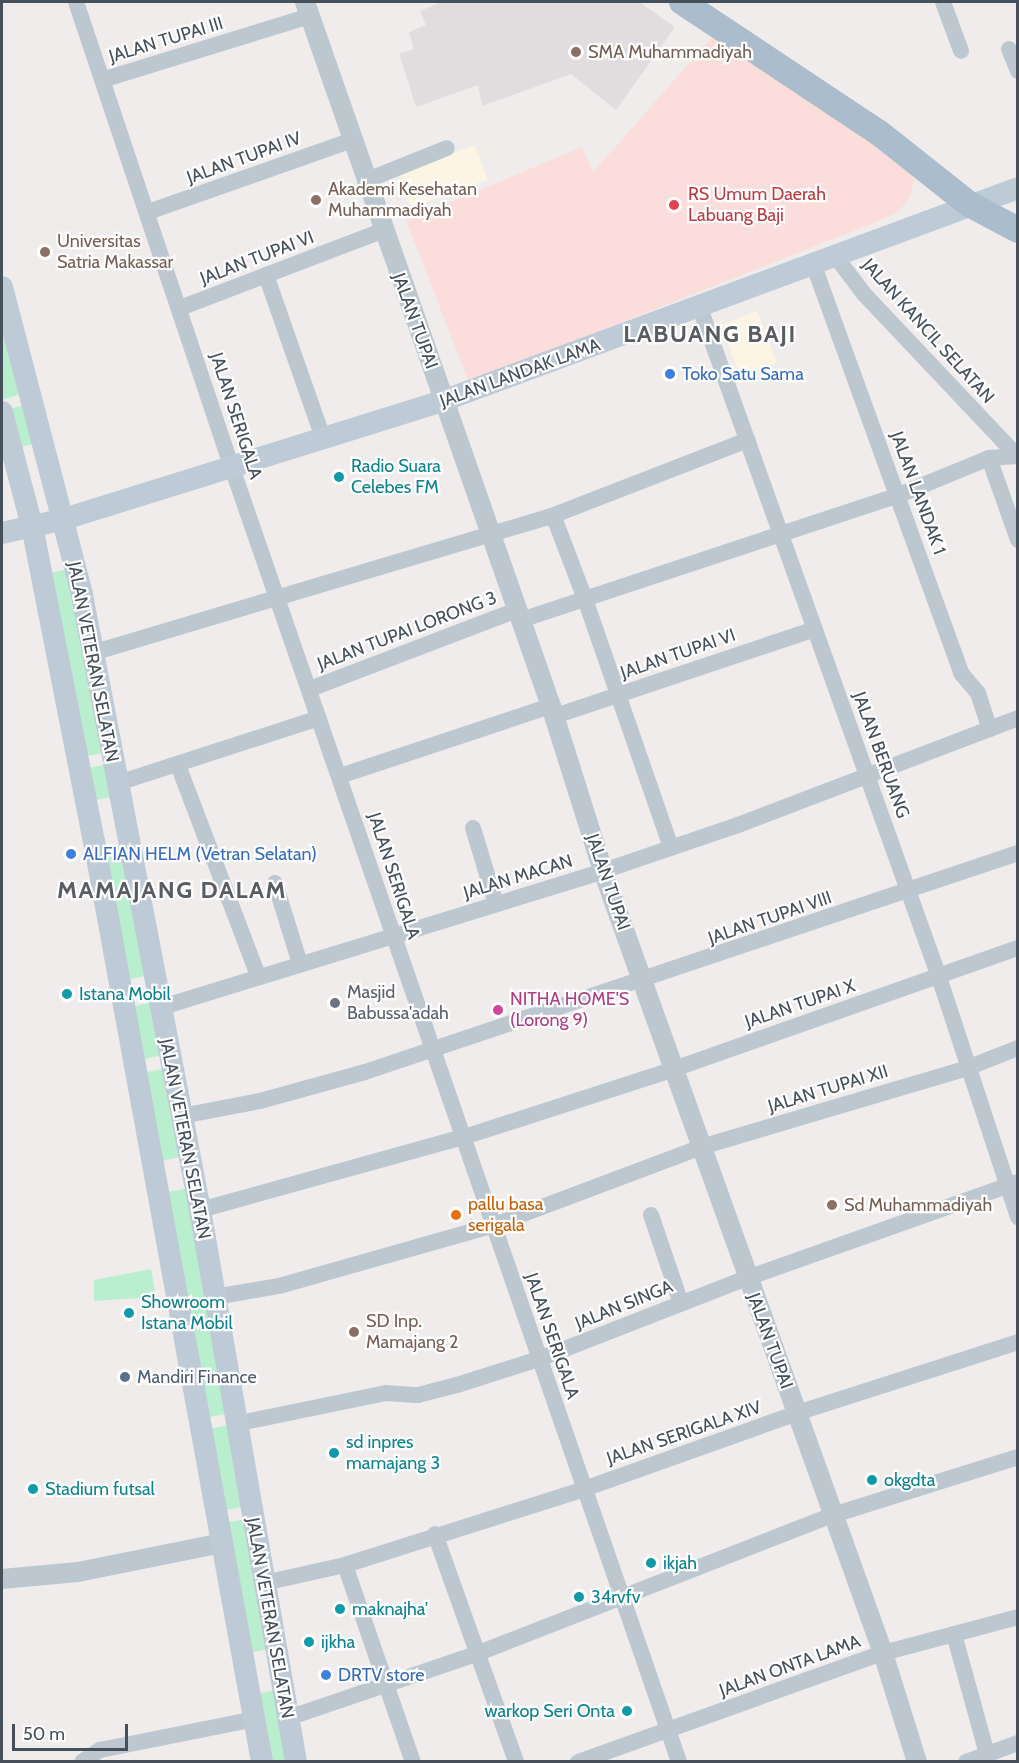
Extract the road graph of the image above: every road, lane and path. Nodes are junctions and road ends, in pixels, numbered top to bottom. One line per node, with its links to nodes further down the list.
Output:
1 (76, 2): 8 (street, JALAN SERIGALA)
2 (682, 2): 13 (main road)
3 (943, 2): 6 (street)
4 (308, 9): 8 (street, JALAN TUPAI III); 9 (street, JALAN TUPAI)
5 (1009, 49): 7 (street)
6 (961, 51)
7 (1017, 70)
8 (102, 80): 14 (street, JALAN SERIGALA)
9 (352, 140): 11 (street, JALAN TUPAI); 14 (street, JALAN TUPAI IV)
10 (447, 148): 11 (street)
11 (365, 181): 15 (street, JALAN TUPAI)
12 (1017, 188): 13 (main road, JALAN LANDAK LAMA)
13 (969, 204): 16 (main road); 17 (main road, JALAN LANDAK LAMA)
14 (148, 212): 22 (street, JALAN SERIGALA)
15 (382, 231): 19 (street, JALAN TUPAI VI); 23 (street, JALAN TUPAI)
16 (1015, 236)
17 (836, 257): 18 (main road, JALAN LANDAK LAMA); 27 (street, JALAN KANCIL SELATAN)
18 (814, 266): 21 (main road, JALAN LANDAK LAMA); 30 (street, JALAN LANDAK 1)
19 (266, 275): 22 (street, JALAN TUPAI VI); 25 (street)
20 (2, 287): 32 (main road, JALAN VETERAN SELATAN)
21 (700, 308): 23 (main road, JALAN LANDAK LAMA); 26 (street, JALAN BERUANG)
22 (180, 309): 29 (street, JALAN SERIGALA)
23 (445, 400): 25 (main road, JALAN LANDAK LAMA); 35 (street, JALAN TUPAI)
24 (2, 412): 33 (main road, JALAN VETERAN SELATAN)
25 (323, 438): 29 (main road, JALAN LANDAK LAMA)
26 (748, 440): 31 (street); 36 (street, JALAN BERUANG)
27 (1017, 456): 28 (street, JALAN TUPAI LORONG 3)
28 (988, 458): 30 (street, JALAN TUPAI LORONG 3); 37 (street)
29 (231, 465): 32 (main road, JALAN LANDAK LAMA); 39 (street, JALAN SERIGALA)
30 (899, 495): 36 (street, JALAN TUPAI LORONG 3); 48 (street, JALAN LANDAK 1)
31 (549, 517): 35 (street); 38 (street)
32 (64, 519): 33 (main road); 42 (main road, JALAN VETERAN SELATAN)
33 (32, 526): 34 (main road); 55 (main road, JALAN VETERAN SELATAN)
34 (2, 533)
35 (490, 533): 39 (street); 40 (street, JALAN TUPAI)
36 (780, 533): 38 (street, JALAN TUPAI LORONG 3); 41 (street, JALAN BERUANG)
37 (1017, 540)
38 (585, 599): 40 (street, JALAN TUPAI LORONG 3); 44 (street)
39 (279, 600): 42 (street); 43 (street, JALAN SERIGALA)
40 (519, 615): 43 (street, JALAN TUPAI LORONG 3); 45 (street, JALAN TUPAI)
41 (815, 629): 44 (street, JALAN TUPAI VI); 51 (street, JALAN BERUANG)
42 (92, 653): 52 (main road, JALAN VETERAN SELATAN)
43 (310, 689): 46 (street, JALAN SERIGALA)
44 (620, 694): 45 (street, JALAN TUPAI VI); 56 (street)
45 (553, 711): 50 (street, JALAN TUPAI VI); 58 (street, JALAN TUPAI)
46 (320, 718): 49 (street); 50 (street, JALAN SERIGALA)
47 (1017, 718): 48 (street, JALAN MACAN)
48 (990, 729): 51 (street, JALAN MACAN)
49 (178, 765): 52 (street); 65 (street)
50 (340, 776): 62 (street, JALAN SERIGALA)
51 (869, 776): 56 (street, JALAN MACAN); 60 (street, JALAN BERUANG)
52 (118, 783): 54 (main road, JALAN VETERAN SELATAN)
53 (473, 828): 61 (street)
54 (127, 838): 55 (main road); 68 (main road, JALAN VETERAN SELATAN)
55 (94, 841): 77 (main road, JALAN VETERAN SELATAN)
56 (671, 848): 58 (street, JALAN MACAN)
57 (1017, 853): 60 (street, JALAN TUPAI VIII)
58 (603, 871): 61 (street, JALAN MACAN); 67 (street, JALAN TUPAI)
59 (275, 883): 64 (street)
60 (909, 892): 66 (street, JALAN BERUANG); 67 (street, JALAN TUPAI VIII)
61 (496, 904): 62 (street, JALAN MACAN)
62 (393, 935): 64 (street, JALAN MACAN); 69 (street, JALAN SERIGALA)
63 (1017, 948): 66 (street, JALAN TUPAI X)
64 (300, 964): 65 (street, JALAN MACAN)
65 (258, 976): 68 (street, JALAN MACAN)
66 (939, 977): 71 (street, JALAN BERUANG); 72 (street, JALAN TUPAI X)
67 (643, 982): 69 (street, JALAN TUPAI VIII); 72 (street, JALAN TUPAI)
68 (159, 1008): 73 (main road, JALAN VETERAN SELATAN)
69 (432, 1048): 73 (street, JALAN TUPAI VIII); 74 (street, JALAN SERIGALA)
70 (1017, 1048): 71 (street, JALAN TUPAI XII)
71 (967, 1068): 75 (street, JALAN TUPAI XII); 78 (street, JALAN BERUANG)
72 (674, 1069): 74 (street, JALAN TUPAI X); 75 (street, JALAN TUPAI)
73 (182, 1116): 76 (main road, JALAN VETERAN SELATAN)
74 (464, 1137): 79 (street, JALAN TUPAI X); 82 (street, JALAN SERIGALA)
75 (701, 1147): 82 (street, JALAN TUPAI XII); 83 (street, JALAN TUPAI)
76 (192, 1172): 77 (main road); 79 (main road, JALAN VETERAN SELATAN)
77 (156, 1179): 94 (main road, JALAN VETERAN SELATAN)
78 (1012, 1184): 81 (street, JALAN BERUANG); 83 (street, JALAN SINGA)
79 (200, 1210): 84 (main road, JALAN VETERAN SELATAN)
80 (651, 1215): 85 (street)
81 (1017, 1217)
82 (494, 1225): 84 (street, JALAN TUPAI XII); 87 (street, JALAN SERIGALA)
83 (747, 1278): 85 (street, JALAN SINGA); 88 (street, JALAN TUPAI)
84 (215, 1297): 89 (main road, JALAN VETERAN SELATAN)
85 (681, 1303): 87 (street, JALAN SINGA)
86 (1017, 1342): 88 (street, JALAN SERIGALA XIV)
87 (539, 1359): 89 (street, JALAN SINGA); 91 (street, JALAN SERIGALA)
88 (797, 1413): 91 (street, JALAN SERIGALA XIV); 92 (street, JALAN TUPAI)
89 (235, 1424): 97 (main road, JALAN VETERAN SELATAN)
90 (1017, 1457): 92 (street)
91 (584, 1489): 93 (street, JALAN SERIGALA XIV); 98 (street, JALAN SERIGALA)
92 (833, 1515): 98 (street); 101 (street, JALAN TUPAI)
93 (435, 1534): 95 (street, JALAN SERIGALA XIV); 102 (street)
94 (222, 1543): 96 (street); 104 (main road, JALAN VETERAN SELATAN)
95 (345, 1565): 97 (street, JALAN SERIGALA XIV); 105 (street)
96 (2, 1579)
97 (264, 1583): 103 (main road, JALAN VETERAN SELATAN)
98 (623, 1599): 102 (street); 108 (street, JALAN SERIGALA)
99 (1017, 1617): 100 (street, JALAN ONTA LAMA)
100 (954, 1634): 101 (street, JALAN ONTA LAMA); 110 (street)
101 (883, 1653): 108 (street, JALAN ONTA LAMA); 118 (street, JALAN TUPAI)
102 (476, 1654): 105 (street); 115 (street)
103 (280, 1666): 104 (main road); 106 (main road, JALAN VETERAN SELATAN)
104 (246, 1673): 107 (main road, JALAN VETERAN SELATAN)
105 (386, 1684): 106 (street); 114 (street)
106 (288, 1718): 113 (main road, JALAN VETERAN SELATAN)
107 (255, 1719): 111 (street); 112 (main road, JALAN VETERAN SELATAN)
108 (669, 1730): 116 (street, JALAN ONTA LAMA); 117 (street, JALAN SERIGALA)
109 (1017, 1743): 110 (street)
110 (987, 1754): 119 (street)
111 (82, 1761)
112 (262, 1761)
113 (296, 1761)
114 (413, 1761)
115 (516, 1761)
116 (578, 1761)
117 (679, 1761)
118 (917, 1761)
119 (966, 1761)

